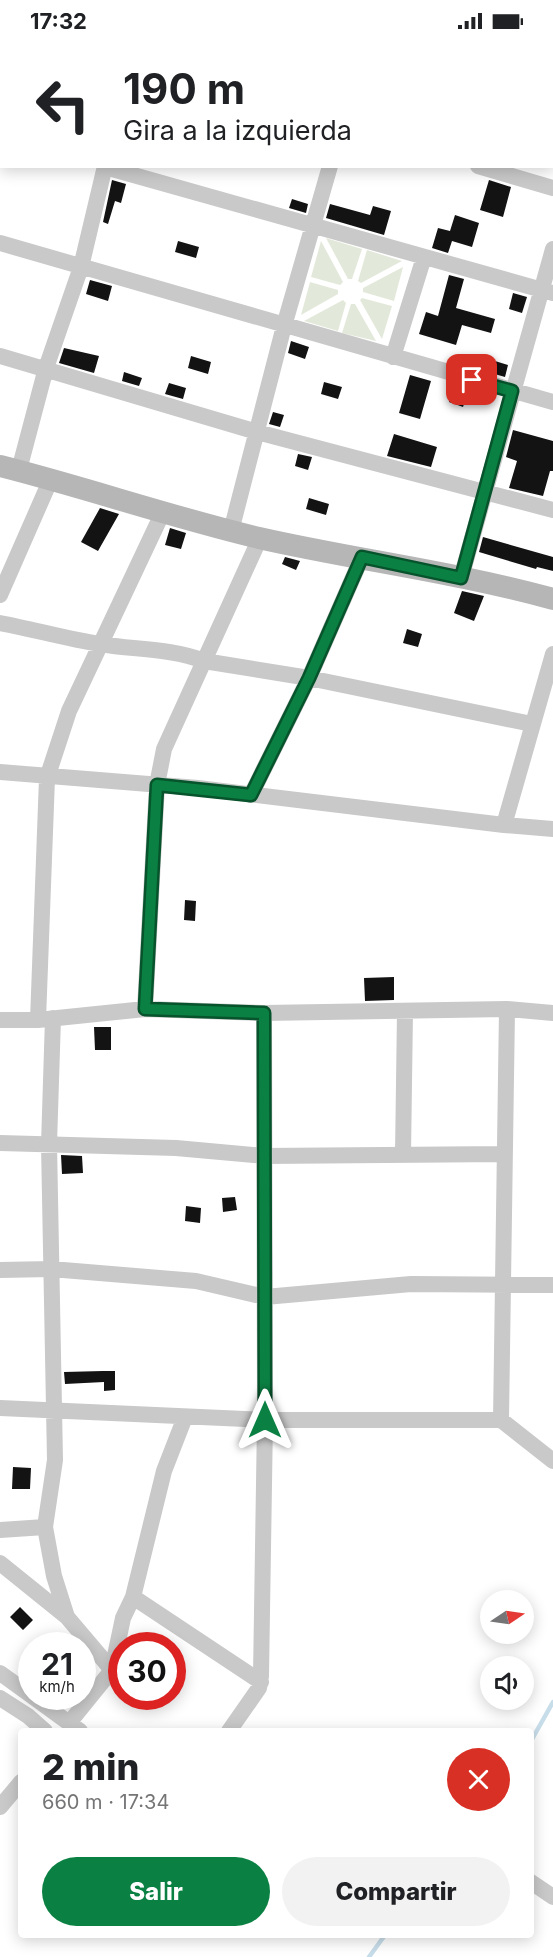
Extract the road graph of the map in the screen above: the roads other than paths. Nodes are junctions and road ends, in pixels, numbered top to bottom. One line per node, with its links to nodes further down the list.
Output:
1 (105, 168): 10 (street)
2 (109, 168): 6 (street)
3 (329, 168): 6 (street)
4 (485, 168): 5 (street)
5 (553, 188)
6 (314, 225): 9 (street); 12 (street)
7 (0, 243): 10 (street)
8 (553, 249): 11 (street)
9 (424, 257): 11 (street); 14 (street)
10 (81, 267): 12 (street); 15 (street)
11 (548, 292): 16 (street)
12 (284, 326): 14 (street); 18 (street)
13 (0, 356): 15 (street)
14 (393, 357): 16 (street)
15 (46, 369): 18 (street); 19 (street)
16 (512, 391): 17 (street); 21 (street)
17 (553, 402)
18 (257, 432): 21 (street); 24 (street)
19 (9, 468): 20 (street)
20 (50, 480): 23 (street); 28 (street)
21 (484, 492): 22 (street); 27 (street)
22 (553, 510)
23 (162, 514): 24 (street); 31 (street)
24 (231, 531): 25 (street)
25 (260, 538): 26 (street); 33 (street)
26 (362, 557): 27 (street); 34 (street)
27 (461, 578): 29 (street)
28 (0, 595)
29 (553, 599)
30 (0, 623): 31 (street)
31 (100, 644): 33 (street); 37 (street)
32 (553, 654): 35 (street)
33 (204, 661): 34 (street); 38 (street)
34 (309, 678): 35 (street); 39 (street)
35 (532, 724): 40 (street)
36 (0, 772): 37 (street)
37 (47, 778): 38 (street); 47 (street)
38 (157, 785): 39 (street); 42 (street)
39 (251, 795): 40 (street)
40 (504, 825): 41 (street)
41 (553, 829)
42 (145, 1009): 45 (street); 47 (street)
43 (507, 1010): 44 (street); 46 (street); 51 (street)
44 (405, 1011): 45 (street); 52 (street)
45 (264, 1013): 53 (street)
46 (553, 1013)
47 (46, 1019): 48 (street); 50 (street)
48 (0, 1020)
49 (0, 1143): 50 (street)
50 (49, 1144): 53 (street); 54 (street)
51 (505, 1154): 52 (street); 56 (street)
52 (403, 1155): 53 (street)
53 (264, 1156): 58 (street)
54 (51, 1269): 55 (street); 58 (street); 60 (street)
55 (0, 1270)
56 (503, 1284): 57 (street); 58 (street); 63 (street)
57 (553, 1285)
58 (265, 1297): 62 (street)
59 (0, 1408): 60 (street)
60 (54, 1410): 61 (street); 65 (street)
61 (185, 1417): 62 (street); 68 (street)
62 (265, 1420): 63 (street); 74 (street)
63 (501, 1420): 64 (street)
64 (553, 1461)
65 (45, 1527): 66 (street); 69 (street)
66 (0, 1530)
67 (0, 1563): 69 (street)
68 (133, 1597): 70 (street); 74 (street)
69 (67, 1617): 71 (street)
70 (120, 1632)
71 (108, 1665)
72 (0, 1673): 75 (street)
73 (108, 1676): 79 (street)
74 (261, 1682): 82 (street)
75 (18, 1686)
76 (0, 1698): 80 (street)
77 (49, 1710): 81 (street)
78 (52, 1710): 79 (street)
79 (74, 1727)
80 (42, 1728)
81 (52, 1728)
82 (231, 1728)
83 (18, 1786): 84 (street)
84 (0, 1807)
85 (534, 1884): 86 (street)
86 (553, 1897)

